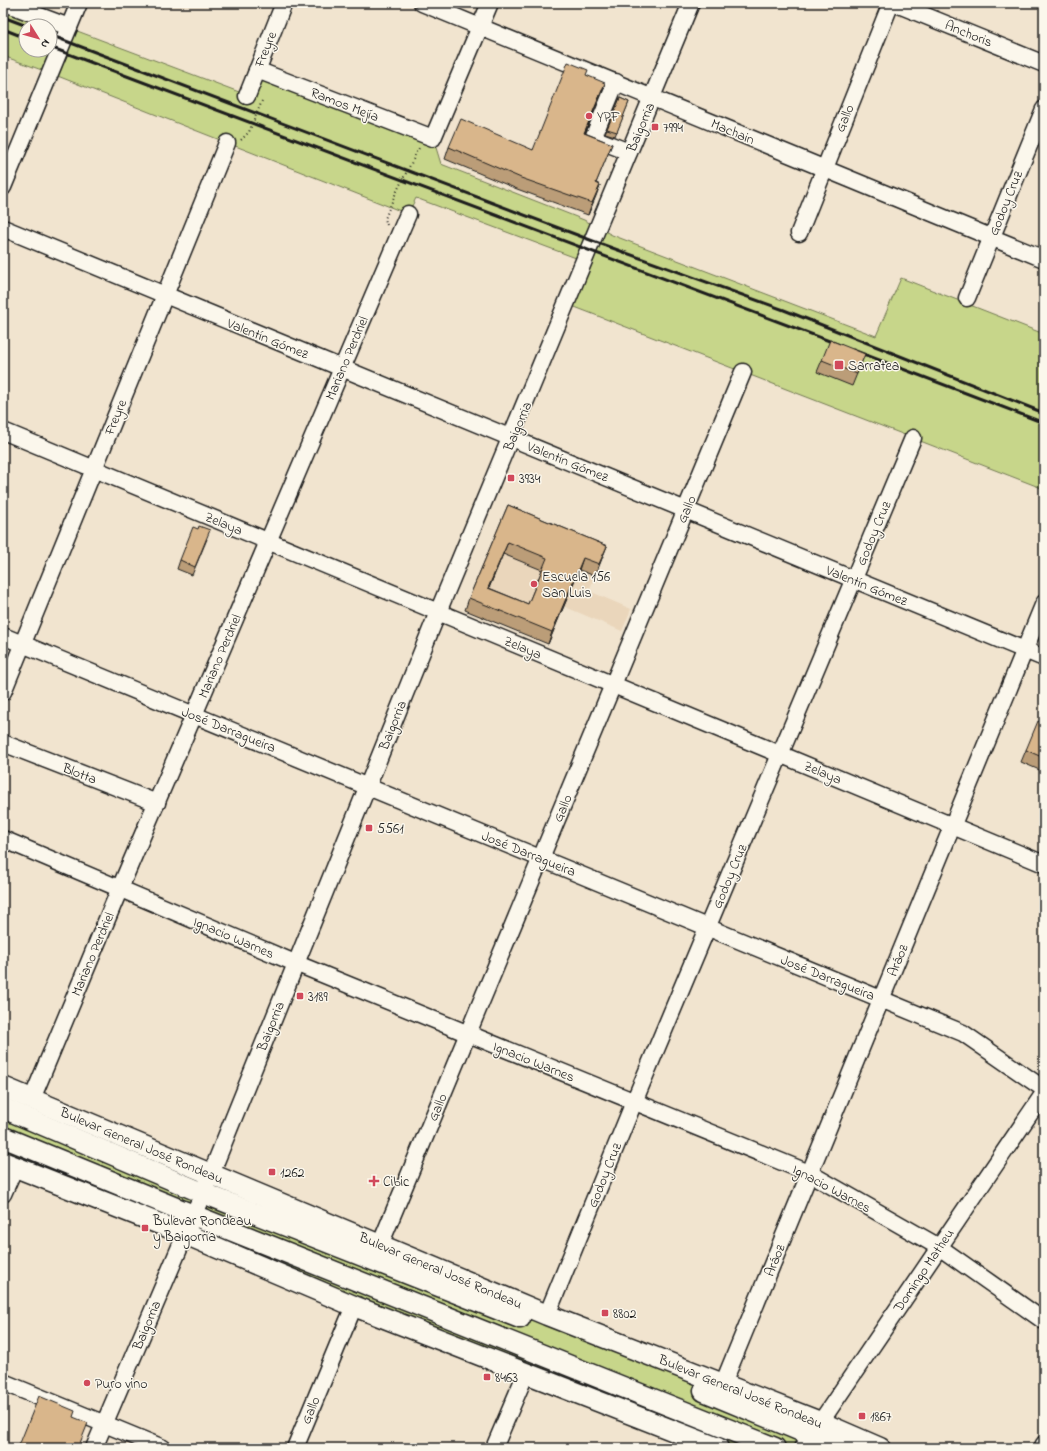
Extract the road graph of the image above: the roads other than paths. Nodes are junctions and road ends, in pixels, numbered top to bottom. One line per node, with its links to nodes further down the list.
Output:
1 (5, 3): 9 (street)
2 (79, 3): 9 (street)
3 (284, 3): 12 (street, Freyre)
4 (422, 3): 10 (street, Machain)
5 (490, 3): 10 (street)
6 (691, 3): 15 (street, Baigorria)
7 (891, 3): 19 (street, Gallo)
8 (894, 3): 11 (street, Anchoris)
9 (69, 27): 20 (street)
10 (480, 27): 12 (street, Ramos Mejía); 13 (street, Machain)
11 (1044, 64)
12 (264, 73): 14 (street, Freyre)
13 (616, 82): 15 (street, Machain); 18 (street)
14 (247, 96)
15 (652, 97): 18 (street, Baigorria); 19 (street, Machain)
16 (1044, 109): 24 (street, Godoy Cruz)
17 (233, 142): 26 (street, Freyre)
18 (629, 152): 31 (street, Baigorria)
19 (824, 169): 23 (street, Gallo); 24 (street, Machain)
20 (3, 187)
21 (408, 214): 28 (street, Mariano Perdriel)
22 (3, 228): 26 (street, Valentín Gómez)
23 (799, 233)
24 (991, 238): 25 (street, Machain); 27 (street, Godoy Cruz)
25 (1044, 259)
26 (165, 295): 28 (street, Valentín Gómez); 33 (street, Freyre)
27 (967, 298)
28 (342, 368): 31 (street, Valentín Gómez); 35 (street, Mariano Perdriel)
29 (743, 372): 34 (street, Gallo)
30 (3, 431): 33 (street, Zelaya)
31 (512, 438): 34 (street, Valentín Gómez); 38 (street, Baigorria)
32 (913, 438): 36 (street, Godoy Cruz)
33 (94, 469): 35 (street, Zelaya); 40 (street, Freyre)
34 (686, 510): 36 (street, Valentín Gómez); 43 (street, Gallo)
35 (268, 541): 38 (street, Zelaya); 45 (street, Mariano Perdriel)
36 (854, 579): 41 (street, Valentín Gómez); 47 (street, Godoy Cruz)
37 (1044, 603): 41 (street, Aráoz)
38 (438, 612): 43 (street, Zelaya); 48 (street, Baigorria)
39 (3, 636): 40 (street, José Darragueira)
40 (23, 644): 44 (street, Freyre); 45 (street, José Darragueira)
41 (1025, 650): 42 (street, Valentín Gómez); 50 (street, Aráoz)
42 (1044, 658)
43 (613, 685): 47 (street, Zelaya); 52 (street, Gallo)
44 (3, 692)
45 (194, 715): 48 (street, José Darragueira); 49 (street, Mariano Perdriel)
46 (3, 743): 49 (street, Blotta)
47 (780, 754): 50 (street, Zelaya); 55 (street, Godoy Cruz)
48 (367, 786): 52 (street, José Darragueira); 56 (street, Baigorria)
49 (157, 803): 54 (street, Mariano Perdriel)
50 (952, 826): 53 (street, Zelaya); 57 (street, Aráoz)
51 (3, 839): 54 (street, Ignacio Warnes)
52 (541, 858): 55 (street, José Darragueira); 58 (street, Gallo)
53 (1044, 864)
54 (120, 888): 56 (street, Ignacio Warnes); 62 (street, Mariano Perdriel)
55 (708, 927): 57 (street, José Darragueira); 63 (street, Godoy Cruz)
56 (295, 963): 58 (street, Ignacio Warnes); 69 (street, Baigorria)
57 (881, 999): 60 (street, José Darragueira); 68 (street, Aráoz)
58 (468, 1034): 63 (street, Ignacio Warnes); 75 (street, Gallo)
59 (3, 1087): 62 (main road, Bulevar General José Rondeau)
60 (1044, 1089)
61 (1044, 1093): 76 (street, Domingo Matheu)
62 (32, 1099): 69 (main road, Bulevar General José Rondeau)
63 (634, 1102): 68 (street, Ignacio Warnes); 80 (street, Godoy Cruz)
64 (3, 1108): 71 (main road, Bulevar General José Rondeau)
65 (3, 1137): 73 (main road)
66 (3, 1144): 70 (main road)
67 (9, 1164): 70 (main road); 72 (street)
68 (809, 1173): 76 (street, Ignacio Warnes); 85 (street, Aráoz)
69 (211, 1174): 71 (street, Baigorria); 75 (main road, Bulevar General José Rondeau)
70 (66, 1187): 74 (main road)
71 (203, 1193): 73 (street, Baigorria); 78 (main road, Bulevar General José Rondeau)
72 (3, 1194)
73 (193, 1215): 74 (street, Baigorria); 83 (main road)
74 (185, 1234): 79 (main road); 86 (street, Baigorria)
75 (380, 1245): 77 (main road, Bulevar General José Rondeau)
76 (939, 1247): 81 (street, Ignacio Warnes); 87 (street, Domingo Matheu)
77 (410, 1257): 78 (main road); 80 (main road, Bulevar General José Rondeau)
78 (432, 1283): 87 (main road, Bulevar General José Rondeau)
79 (354, 1306): 82 (main road); 92 (street, Gallo)
80 (547, 1315): 85 (main road, Bulevar General José Rondeau)
81 (1044, 1321)
82 (526, 1373): 89 (main road); 93 (street)
83 (596, 1376): 89 (main road); 94 (main road)
84 (3, 1382): 86 (street)
85 (723, 1384): 87 (main road, Bulevar General José Rondeau)
86 (104, 1424): 90 (street, Baigorria); 91 (street)
87 (812, 1435): 95 (main road, Bulevar General José Rondeau); 96 (main road, Bulevar General José Rondeau)
88 (1044, 1444): 97 (street)
89 (711, 1445)
90 (94, 1448)
91 (163, 1448)
92 (295, 1448)
93 (494, 1448)
94 (776, 1448)
95 (842, 1448)
96 (880, 1448)
97 (1042, 1448)

